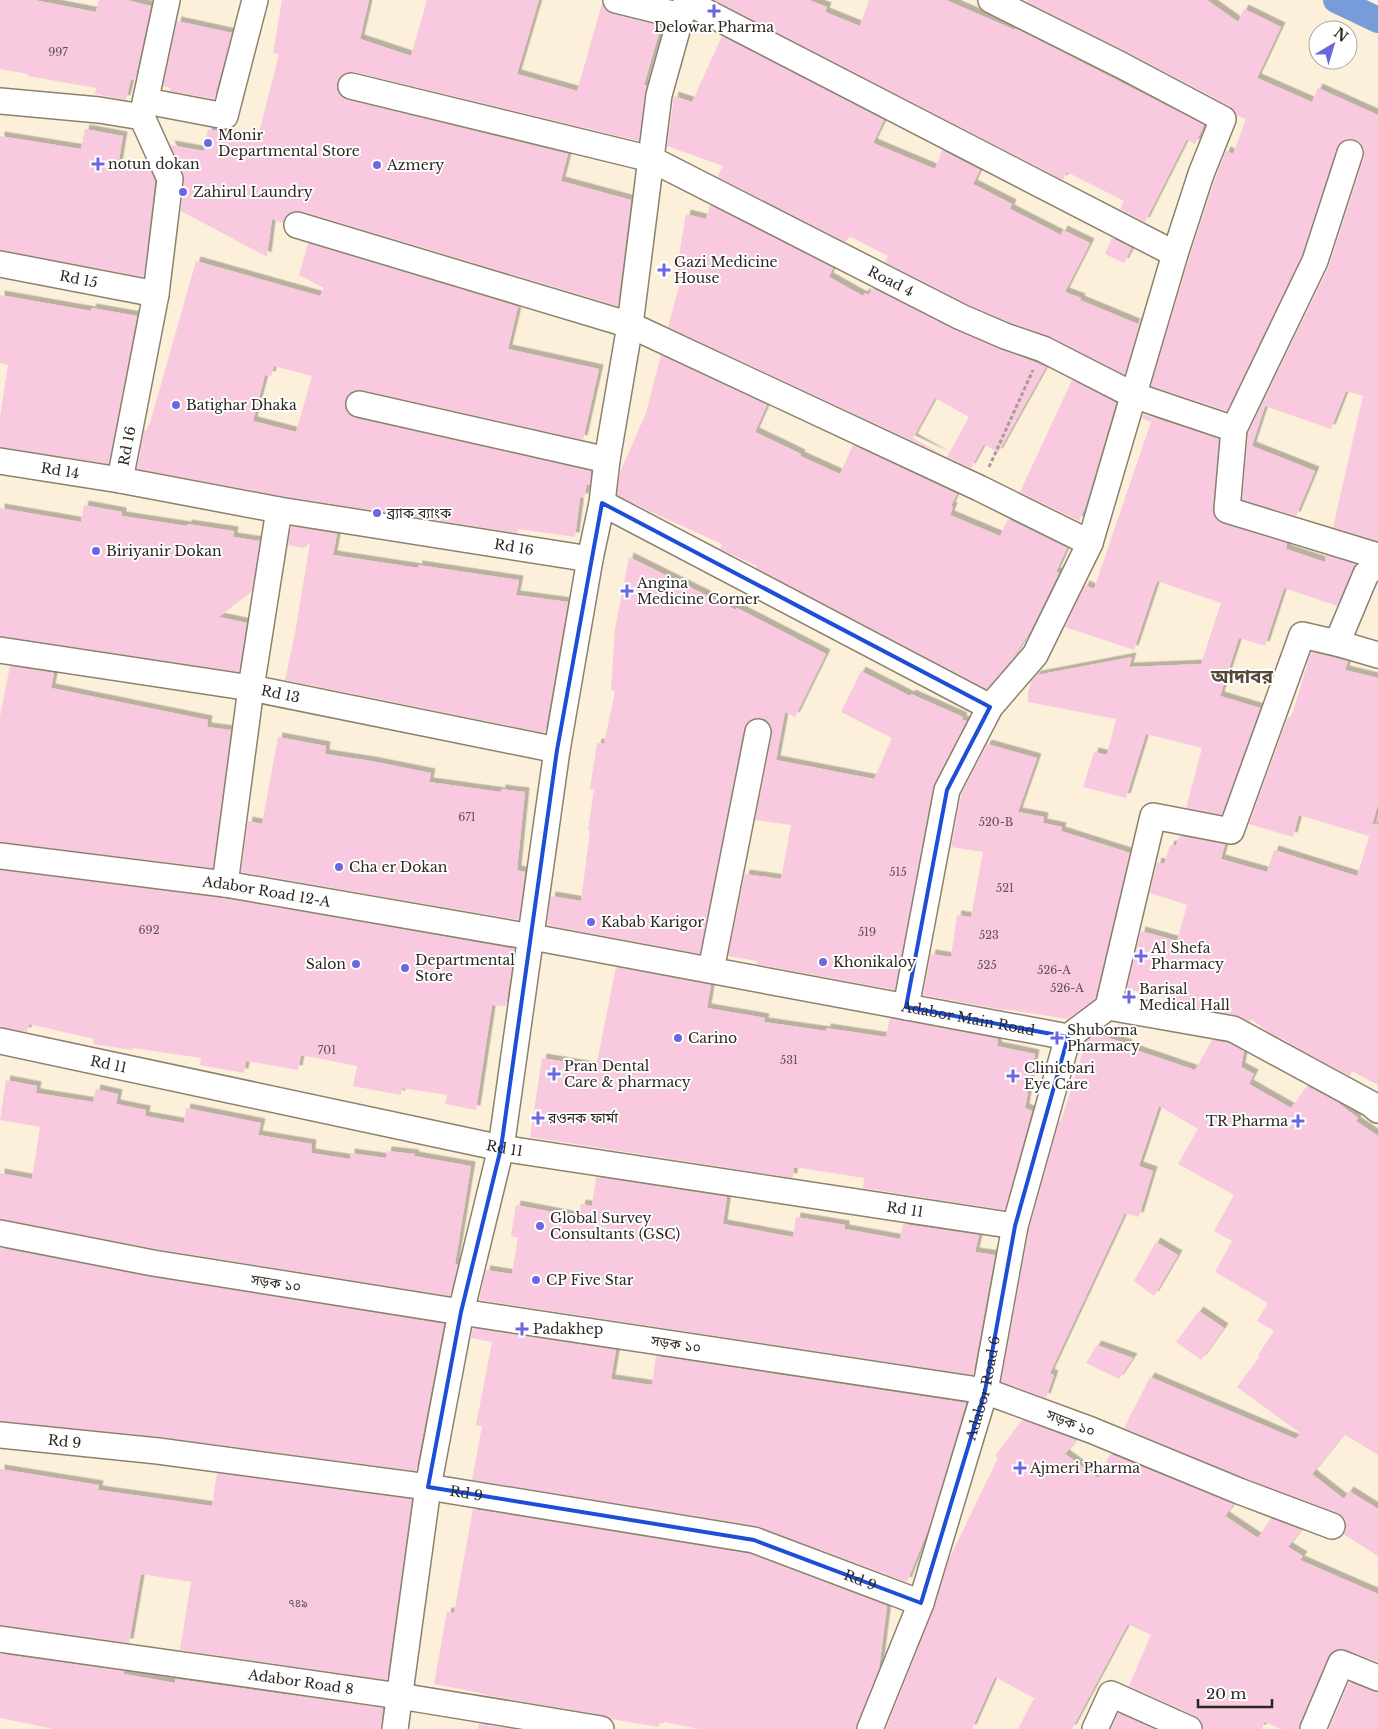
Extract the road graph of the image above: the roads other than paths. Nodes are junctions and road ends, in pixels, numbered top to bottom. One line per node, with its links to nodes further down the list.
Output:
1 (167, 0): 8 (street)
2 (255, 0): 8 (street)
3 (616, 0): 5 (street)
4 (1005, 3): 12 (street)
5 (685, 6): 10 (street); 12 (street)
6 (351, 86): 10 (street, Road 4)
7 (0, 101): 8 (street)
8 (144, 109): 14 (street, Rd 16)
9 (1350, 153): 18 (street)
10 (651, 159): 15 (street); 16 (street, Road 4)
11 (297, 225): 15 (street)
12 (1175, 254): 16 (street)
13 (0, 264): 14 (street, Rd 15)
14 (156, 294): 21 (street, Rd 16)
15 (630, 325): 19 (street); 24 (street)
16 (1133, 395): 18 (street, Road 4); 24 (street)
17 (359, 404): 19 (street)
18 (1234, 429): 26 (street)
19 (607, 460): 22 (street)
20 (0, 461): 21 (street, Rd 14)
21 (120, 480): 23 (street, Rd 16)
22 (602, 503): 25 (street); 31 (street)
23 (279, 510): 25 (street, Rd 16); 30 (street)
24 (1090, 544): 31 (street)
25 (590, 559): 33 (street)
26 (1375, 568): 27 (street)
27 (1337, 643): 29 (street); 38 (street)
28 (0, 650): 30 (street, Rd 13)
29 (1378, 655)
30 (251, 688): 33 (street, Rd 13); 35 (street)
31 (990, 707): 39 (street)
32 (758, 732): 37 (street)
33 (557, 750): 36 (street)
34 (0, 856): 35 (street, Adabor Road 12-A)
35 (225, 884): 36 (street, Adabor Road 12-A)
36 (532, 937): 37 (street, Adabor Main Road); 43 (street)
37 (711, 970): 39 (street, Adabor Main Road)
38 (1108, 1006): 40 (street); 42 (street)
39 (906, 1007): 40 (street, Adabor Main Road)
40 (1068, 1037): 44 (street, Adabor Road 6)
41 (0, 1041): 43 (street, Rd 11)
42 (1378, 1110)
43 (501, 1148): 44 (street, Rd 11); 46 (street)
44 (1015, 1226): 47 (street, Adabor Road 6)
45 (0, 1233): 46 (street, সড়ক ১০)
46 (461, 1312): 47 (street, সড়ক ১০); 49 (street)
47 (985, 1391): 50 (street, সড়ক ১০); 51 (street, Adabor Road 6)
48 (0, 1435): 49 (street, Rd 9)
49 (428, 1487): 51 (street, Rd 9); 54 (street)
50 (1332, 1526)
51 (921, 1603): 57 (street, Adabor Road 6)
52 (0, 1639): 54 (street, Adabor Road 8)
53 (1378, 1678): 60 (street)
54 (400, 1696): 55 (street); 56 (street, Adabor Road 8)
55 (395, 1729)
56 (601, 1729)
57 (870, 1729)
58 (1095, 1729): 59 (street)
59 (1189, 1729)
60 (1313, 1729)

